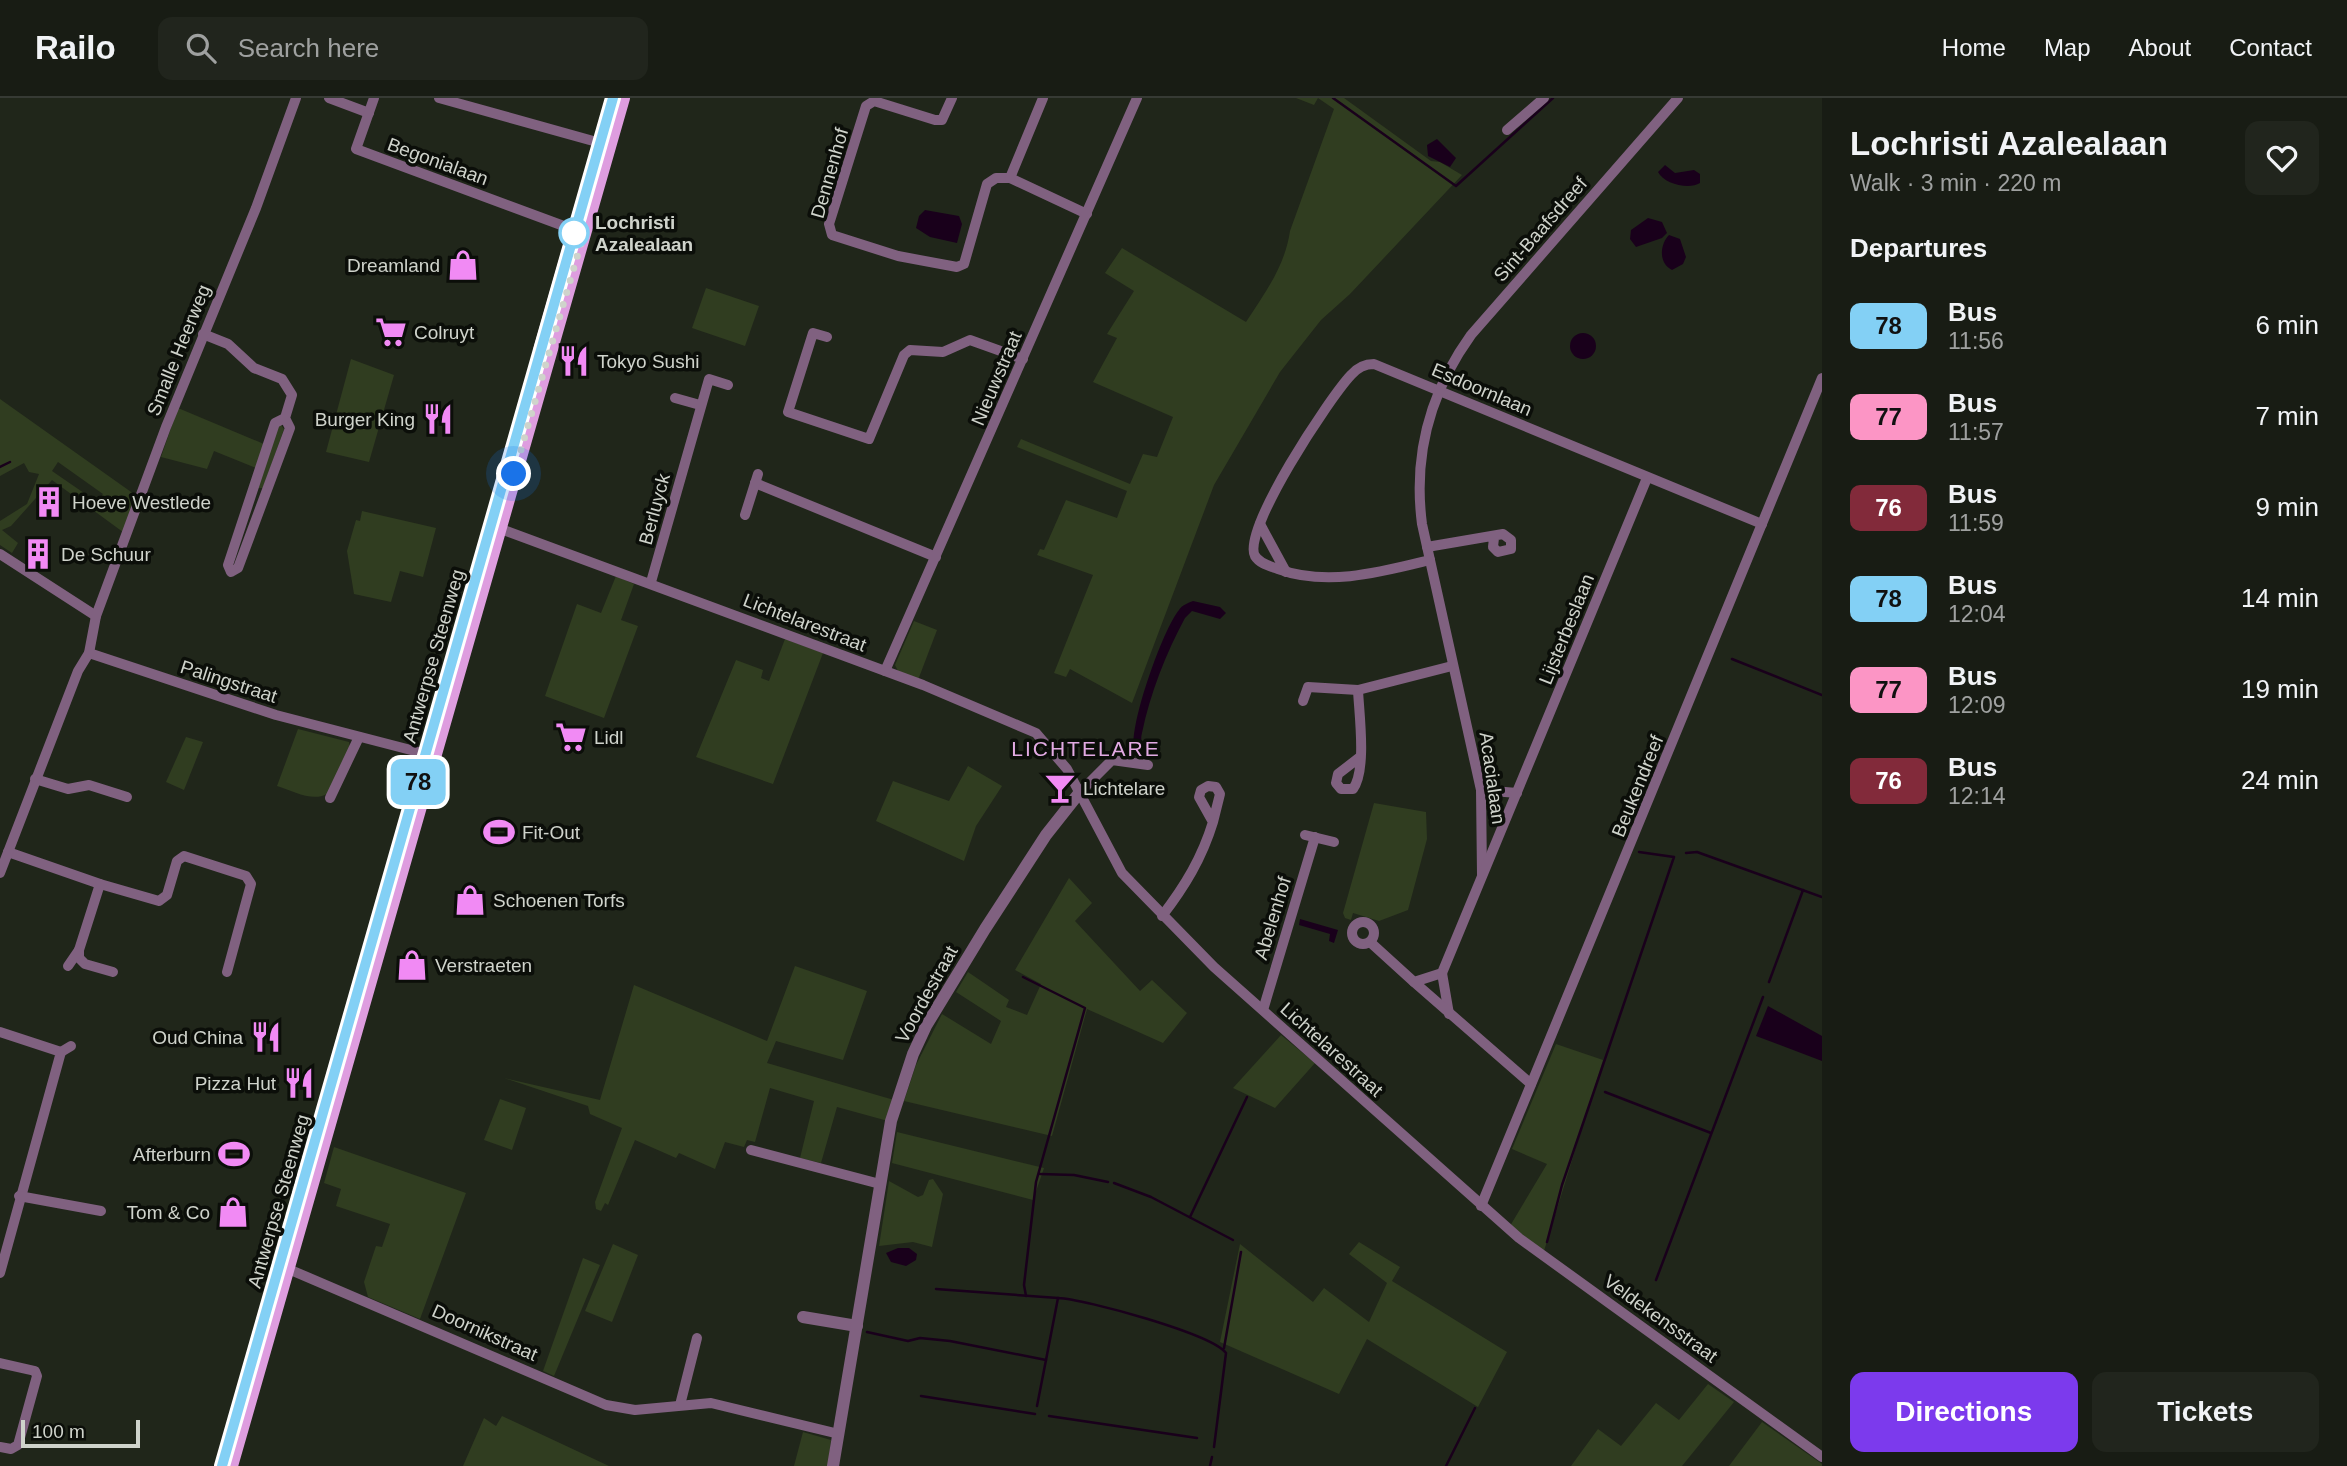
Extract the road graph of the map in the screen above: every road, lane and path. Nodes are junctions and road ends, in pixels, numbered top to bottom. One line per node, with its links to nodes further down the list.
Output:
1 (296, 98): 18 (street, Smalle Heerweg)
2 (329, 98): 12 (street)
3 (374, 98): 12 (street)
4 (439, 98): 14 (street)
5 (613, 98): 14 (main road, Antwerpse Steenweg)
6 (623, 98): 14 (main road, Antwerpse Steenweg)
7 (952, 98): 15 (street, Dennenhof)
8 (1043, 98): 15 (street)
9 (1137, 98): 16 (street, Nieuwstraat)
10 (1545, 98): 13 (street)
11 (1678, 98): 23 (street, Sint-Baafsdreef)
12 (369, 113): 17 (street, Begonialaan)
13 (1507, 130)
14 (604, 144): 17 (main road, Antwerpse Steenweg)
15 (1010, 178): 16 (street)
16 (1087, 214): 20 (street, Nieuwstraat)
17 (580, 232): 32 (main road, Antwerpse Steenweg)
18 (203, 334): 26 (street); 40 (street, Smalle Heerweg)
19 (827, 337): 20 (street)
20 (1023, 359): 36 (street, Nieuwstraat)
21 (1822, 378): 31 (street, Beukendreef)
22 (728, 385): 25 (street, Berluyck)
23 (1439, 390): 27 (street, Esdoornlaan); 30 (street, Esdoornlaan); 34 (street, Acacialaan)
24 (675, 398): 25 (street)
25 (700, 405): 39 (street, Berluyck)
26 (285, 418): 28 (street); 28 (street)
27 (1647, 478): 31 (street, Esdoornlaan); 53 (street, Lijsterbeslaan)
28 (259, 491): 28 (street)
29 (744, 515): 36 (street)
30 (1260, 524): 38 (street); 38 (street, Esdoornlaan)
31 (1762, 524): 75 (street, Beukendreef)
32 (494, 526): 39 (street, Lichtelarestraat); 47 (main road, Antwerpse Steenweg)
33 (1494, 538): 34 (street)
34 (1427, 547): 37 (street, Acacialaan)
35 (0, 554): 40 (street)
36 (936, 557): 43 (street, Nieuwstraat)
37 (1430, 560): 38 (street, Esdoornlaan); 42 (street, Acacialaan)
38 (1286, 572)
39 (650, 582): 43 (street, Lichtelarestraat)
40 (96, 616): 41 (street, Smalle Heerweg)
41 (89, 653): 46 (street, Palingstraat); 50 (street, Smalle Heerweg)
42 (1452, 666): 44 (street); 51 (street, Acacialaan)
43 (886, 671): 52 (street, Lichtelarestraat)
44 (1358, 690): 45 (street); 48 (street)
45 (1303, 701)
46 (359, 737): 47 (street, Palingstraat); 55 (street)
47 (430, 755): 81 (main road, Antwerpse Steenweg)
48 (1360, 757)
49 (1148, 765): 52 (street)
50 (35, 779): 54 (street); 58 (street, Smalle Heerweg)
51 (1481, 790): 53 (street); 60 (street, Acacialaan)
52 (1080, 792): 62 (street, Lichtelarestraat); 77 (street, Voordestraat)
53 (1517, 793): 60 (street, Lijsterbeslaan)
54 (127, 797)
55 (330, 798)
56 (1213, 822): 62 (street)
57 (1334, 842): 70 (street, Abelenhof)
58 (8, 852): 59 (street, Smalle Heerweg); 61 (street)
59 (0, 873)
60 (1482, 875): 68 (street, Acacialaan)
61 (100, 884): 64 (street); 67 (street)
62 (1162, 916): 70 (street, Lichtelarestraat)
63 (1370, 942): 69 (street)
64 (79, 950): 65 (street); 66 (street)
65 (68, 966)
66 (113, 972)
67 (227, 972)
68 (1442, 973): 69 (street); 71 (street)
69 (1414, 982): 71 (street)
70 (1262, 1010): 79 (street, Lichtelarestraat)
71 (1449, 1014): 75 (street)
72 (0, 1032): 74 (street)
73 (71, 1046): 74 (street)
74 (61, 1052): 78 (street)
75 (1531, 1084): 79 (street, Beukendreef)
76 (751, 1150): 77 (street)
77 (880, 1184): 84 (street, Voordestraat)
78 (19, 1196): 80 (street); 82 (street)
79 (1481, 1206): 90 (street, Veldekensstraat)
80 (101, 1210)
81 (283, 1266): 87 (street, Doornikstraat); 91 (main road, Antwerpse Steenweg); 92 (main road, Antwerpse Steenweg)
82 (3, 1276)
83 (803, 1317): 84 (street)
84 (857, 1326): 88 (street, Voordestraat)
85 (696, 1338): 87 (street)
86 (0, 1363): 89 (street)
87 (680, 1405): 88 (street, Doornikstraat)
88 (839, 1434): 93 (street, Voordestraat)
89 (0, 1447)
90 (1822, 1457)
91 (222, 1466)
92 (231, 1466)
93 (833, 1466)

